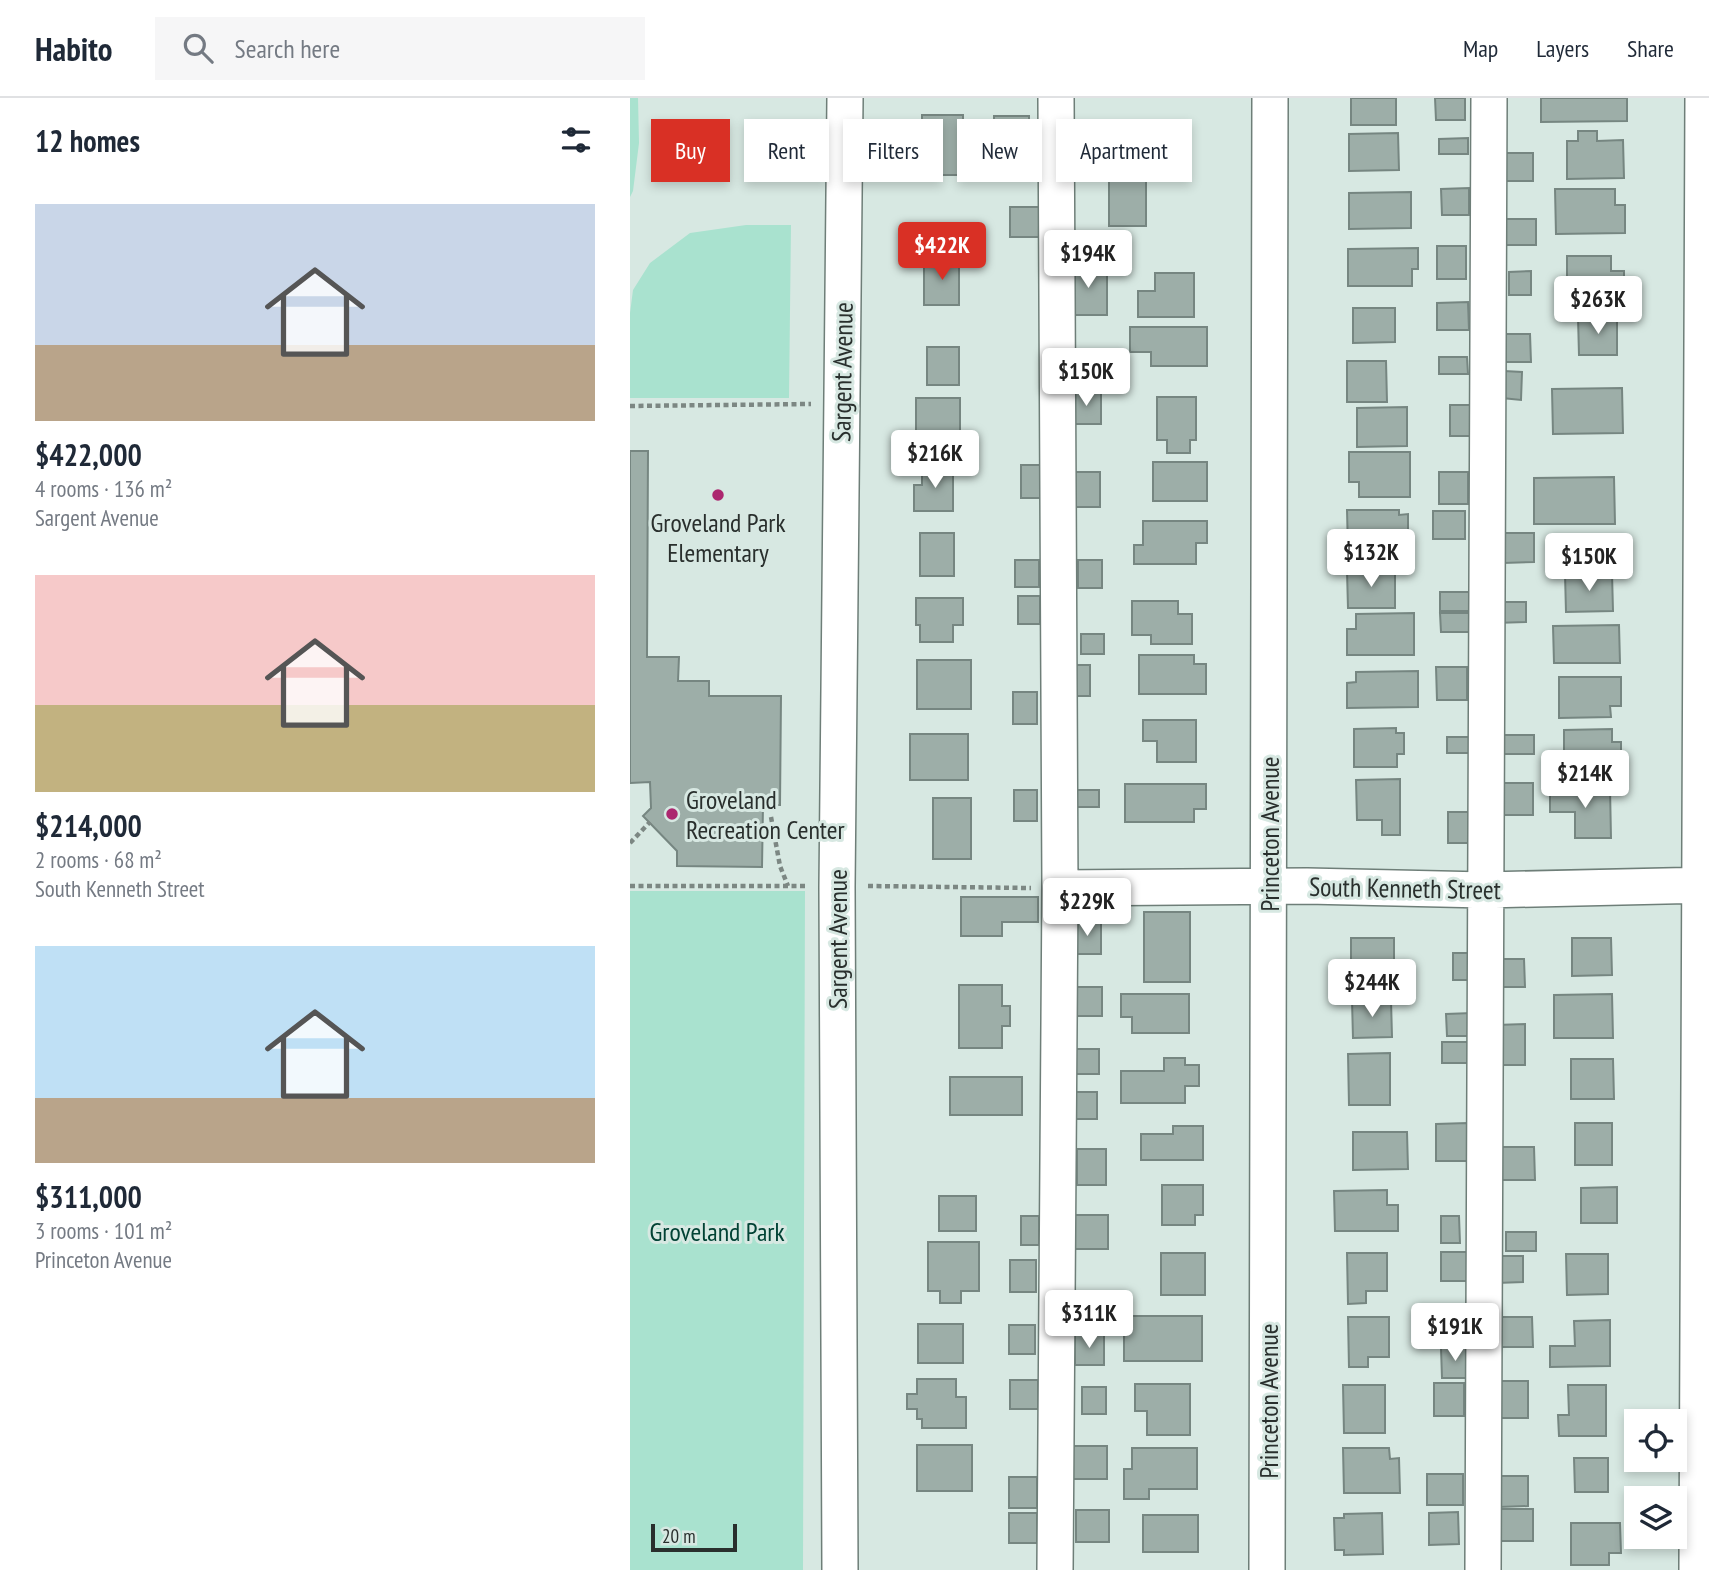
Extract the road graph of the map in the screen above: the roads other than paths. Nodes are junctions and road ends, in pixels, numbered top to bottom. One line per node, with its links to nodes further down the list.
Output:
1 (845, 98): 10 (street, Sargent Avenue)
2 (1056, 98): 8 (street)
3 (1270, 98): 7 (street, Princeton Avenue)
4 (1489, 98): 9 (street)
5 (1703, 98): 6 (street)
6 (1705, 885): 9 (street, South Kenneth Street); 14 (street)
7 (1269, 886): 8 (street, South Kenneth Street); 9 (street, South Kenneth Street); 12 (street, Princeton Avenue)
8 (1060, 888): 11 (street)
9 (1485, 890): 13 (street)
10 (840, 1570)
11 (1055, 1570)
12 (1267, 1570)
13 (1483, 1570)
14 (1698, 1570)

